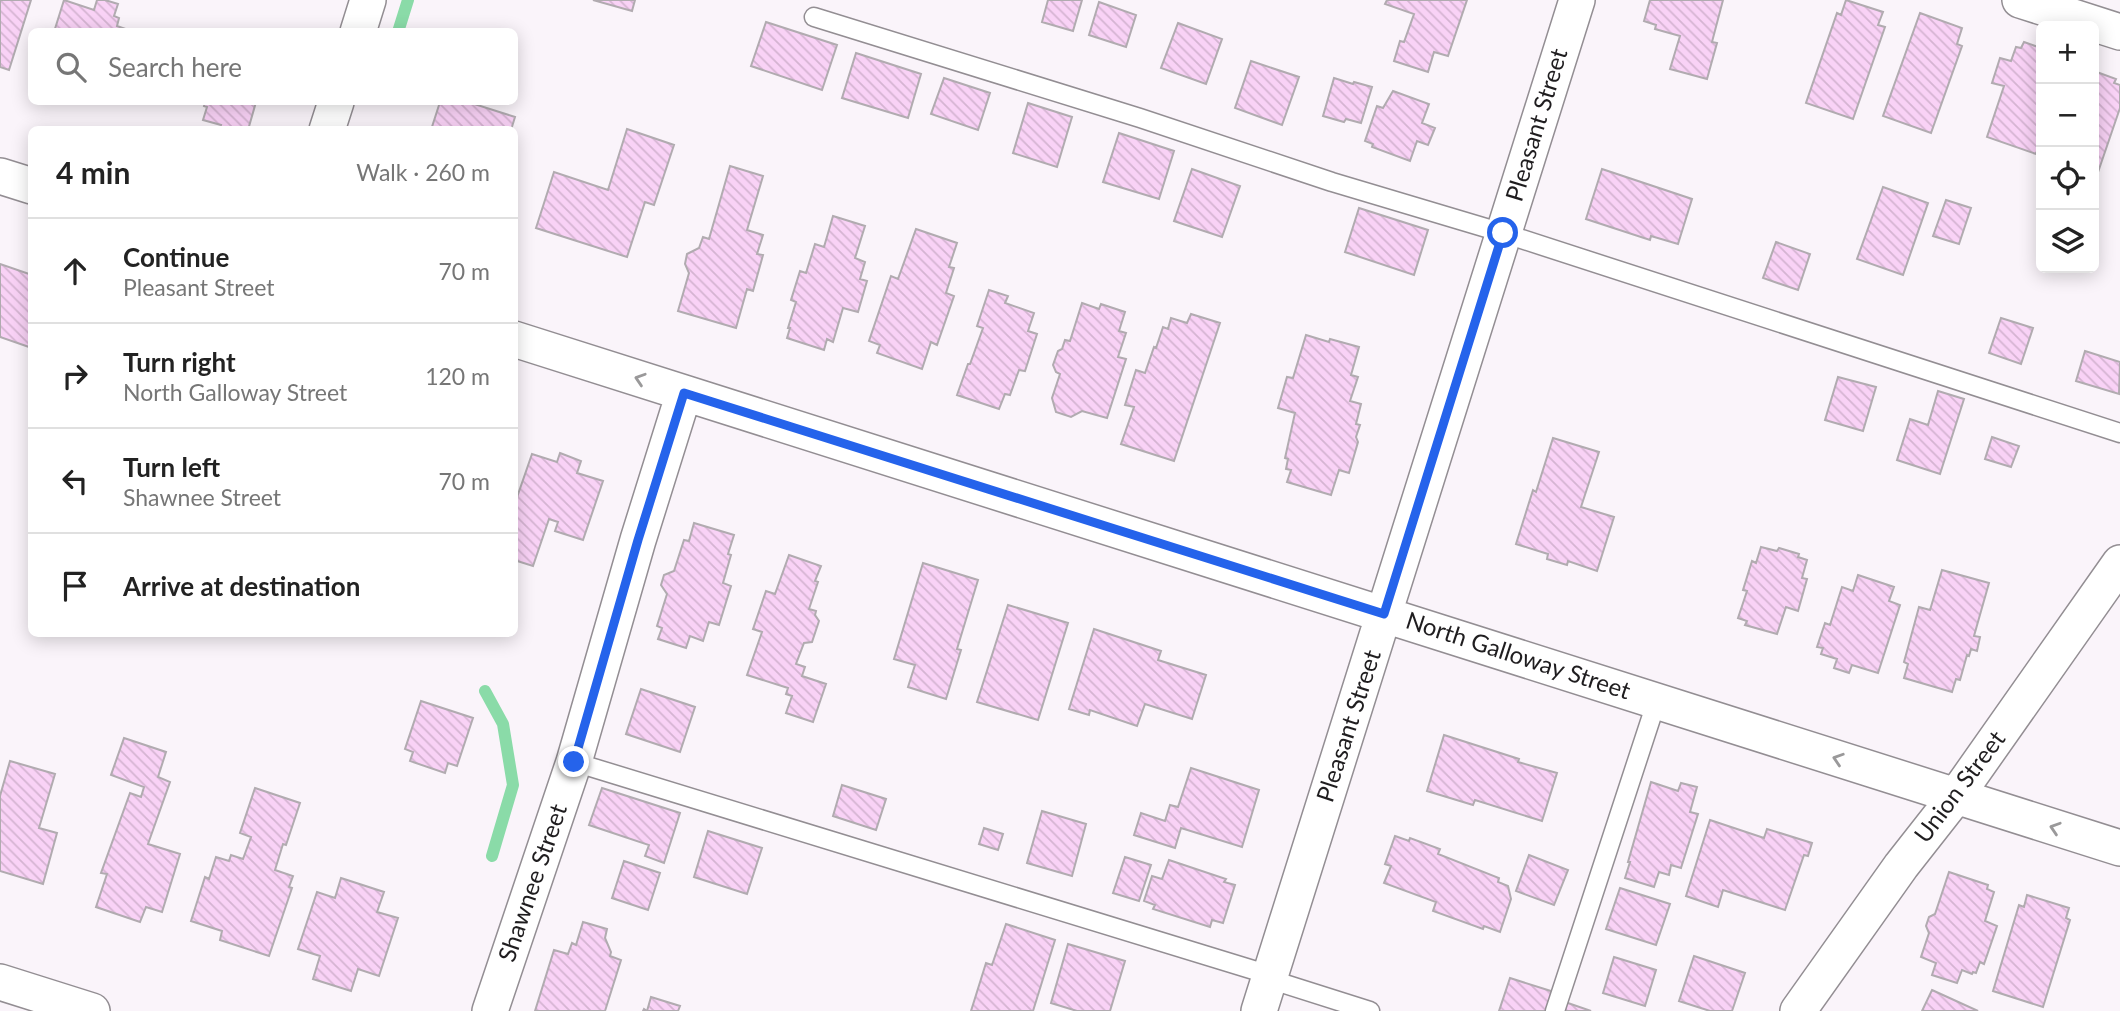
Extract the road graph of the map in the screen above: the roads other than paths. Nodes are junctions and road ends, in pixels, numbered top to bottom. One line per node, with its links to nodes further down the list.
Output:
1 (368, 0): 5 (street)
2 (1577, 0): 11 (street, Pleasant Street)
3 (2020, 0): 6 (street)
4 (814, 17): 11 (lane)
5 (359, 28)
6 (2120, 32)
7 (335, 105): 8 (street)
8 (328, 126)
9 (0, 176): 10 (street)
10 (28, 185)
11 (1503, 233): 14 (lane); 16 (street, Pleasant Street)
12 (518, 340): 13 (street, North Galloway Street, one-way to 12)
13 (684, 393): 16 (street, North Galloway Street); 18 (street, Shawnee Street)
14 (2120, 433)
15 (2120, 563): 19 (street, Union Street)
16 (1384, 614): 17 (street, North Galloway Street); 22 (street, Pleasant Street)
17 (1657, 700): 19 (street, North Galloway Street, one-way to 17); 26 (lane)
18 (574, 762): 22 (lane); 24 (street, Shawnee Street)
19 (1956, 796): 20 (street, North Galloway Street, one-way to 19); 27 (street, Union Street)
20 (2120, 848)
21 (0, 982): 23 (street)
22 (1264, 995): 25 (lane)
23 (92, 1011)
24 (490, 1011)
25 (1370, 1011)
26 (1555, 1011)
27 (1798, 1011)

